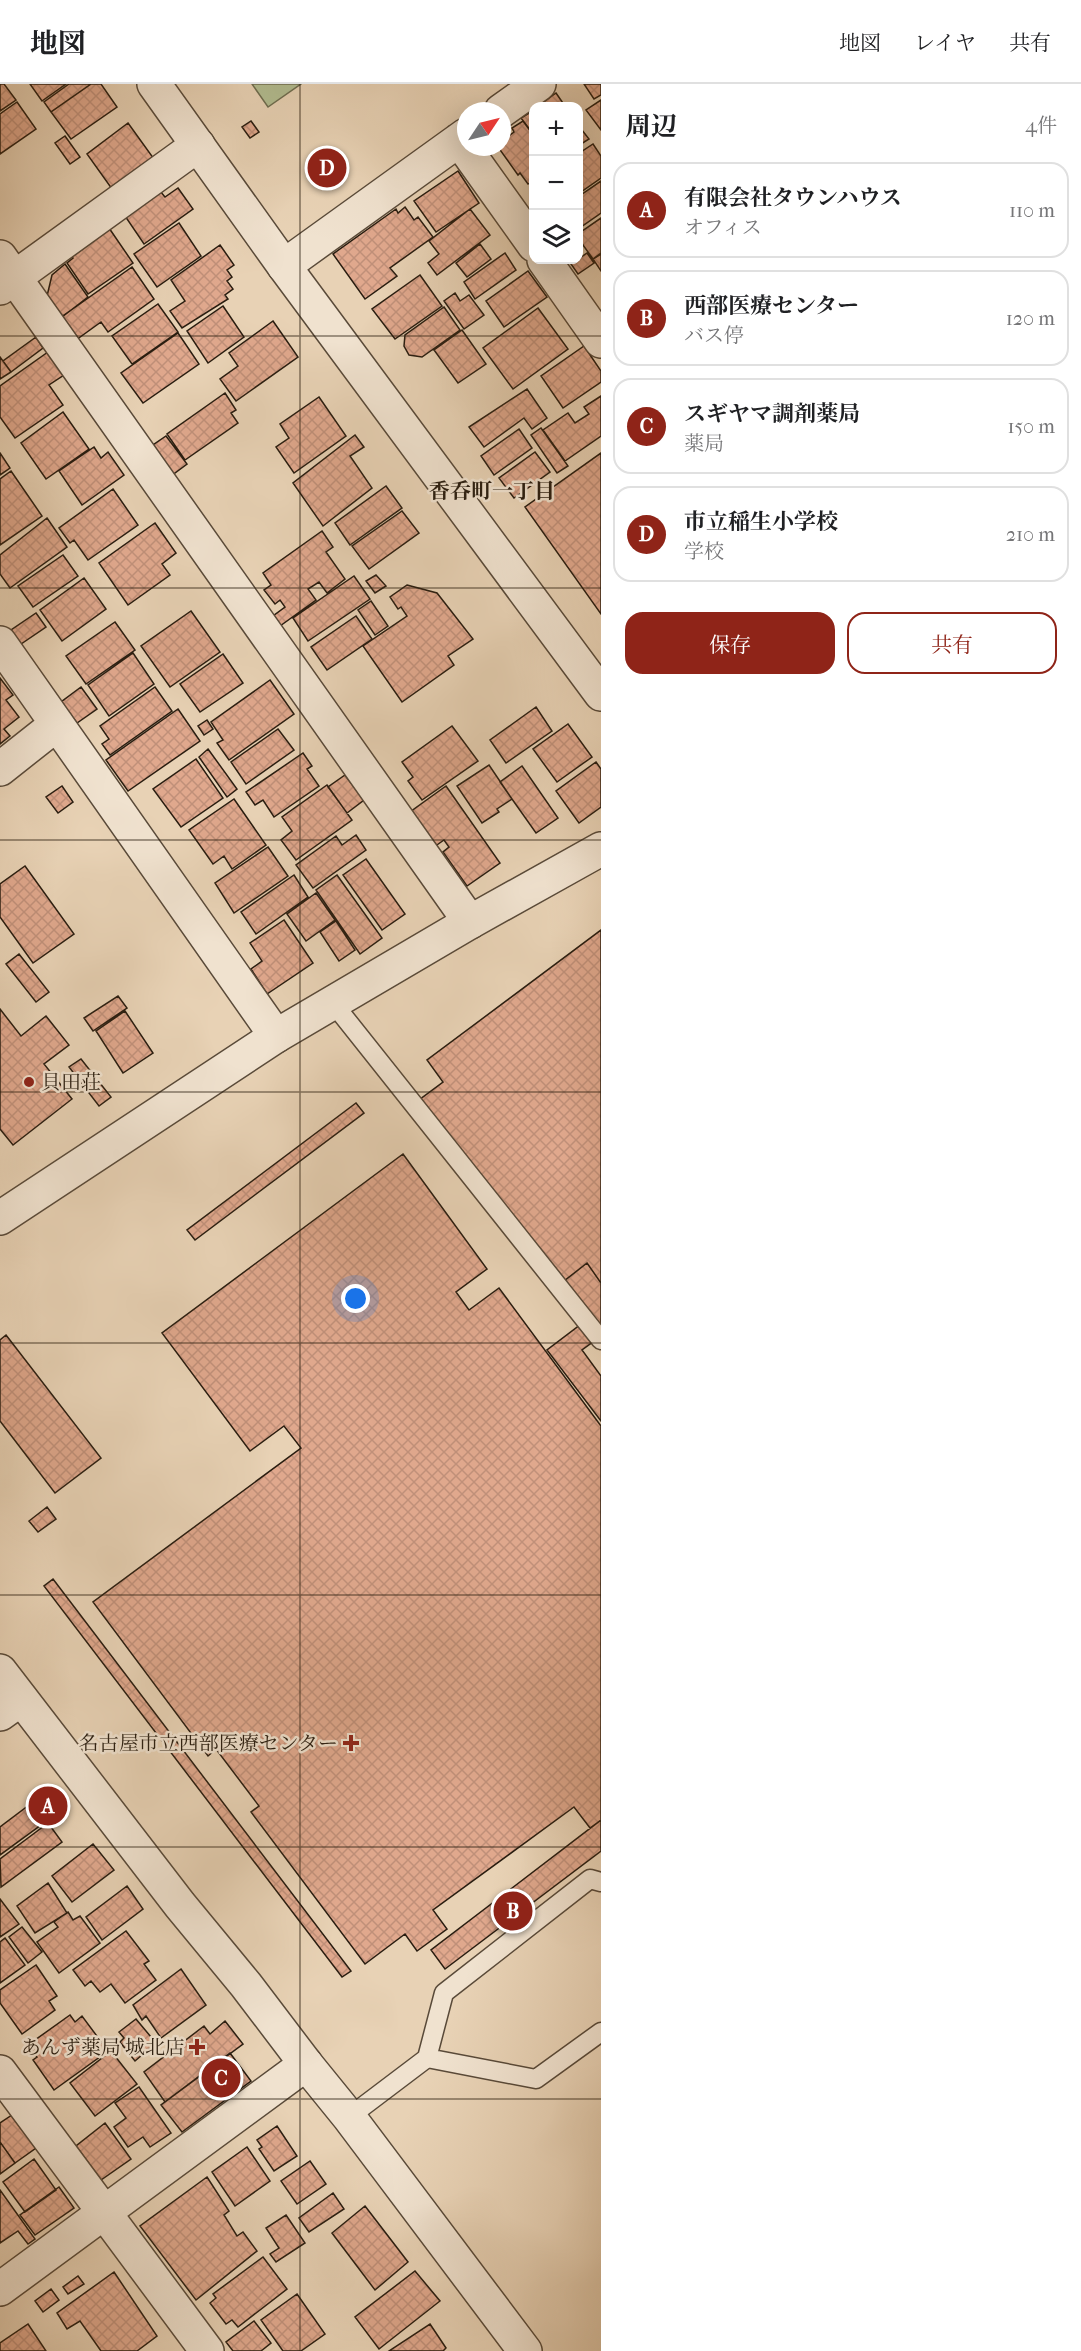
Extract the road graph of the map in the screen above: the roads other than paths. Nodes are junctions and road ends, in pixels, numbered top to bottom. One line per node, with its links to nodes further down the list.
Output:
1 (154, 84): 5 (street)
2 (539, 84): 3 (street)
3 (511, 104)
4 (457, 142): 9 (street)
5 (198, 145): 9 (street); 10 (street)
6 (475, 156): 7 (street)
7 (529, 237)
8 (547, 264): 11 (street)
9 (284, 266): 13 (street)
10 (5, 274): 17 (street)
11 (601, 341)
12 (0, 643): 14 (street)
13 (601, 694)
14 (57, 724): 15 (street); 19 (street)
15 (0, 769)
16 (601, 849): 17 (street)
17 (470, 922): 18 (street)
18 (333, 1003): 19 (street); 21 (lane)
19 (276, 1036): 20 (street)
20 (0, 1218)
21 (601, 1340)
22 (0, 1671): 23 (street)
23 (10, 1707): 27 (street)
24 (601, 1882): 26 (lane)
25 (601, 2032): 26 (lane)
26 (427, 2058): 29 (lane)
27 (306, 2064): 29 (street); 30 (street)
28 (0, 2072): 30 (street)
29 (349, 2117): 33 (street)
30 (103, 2213): 31 (street); 32 (street)
31 (0, 2289)
32 (207, 2351)
33 (525, 2351)

